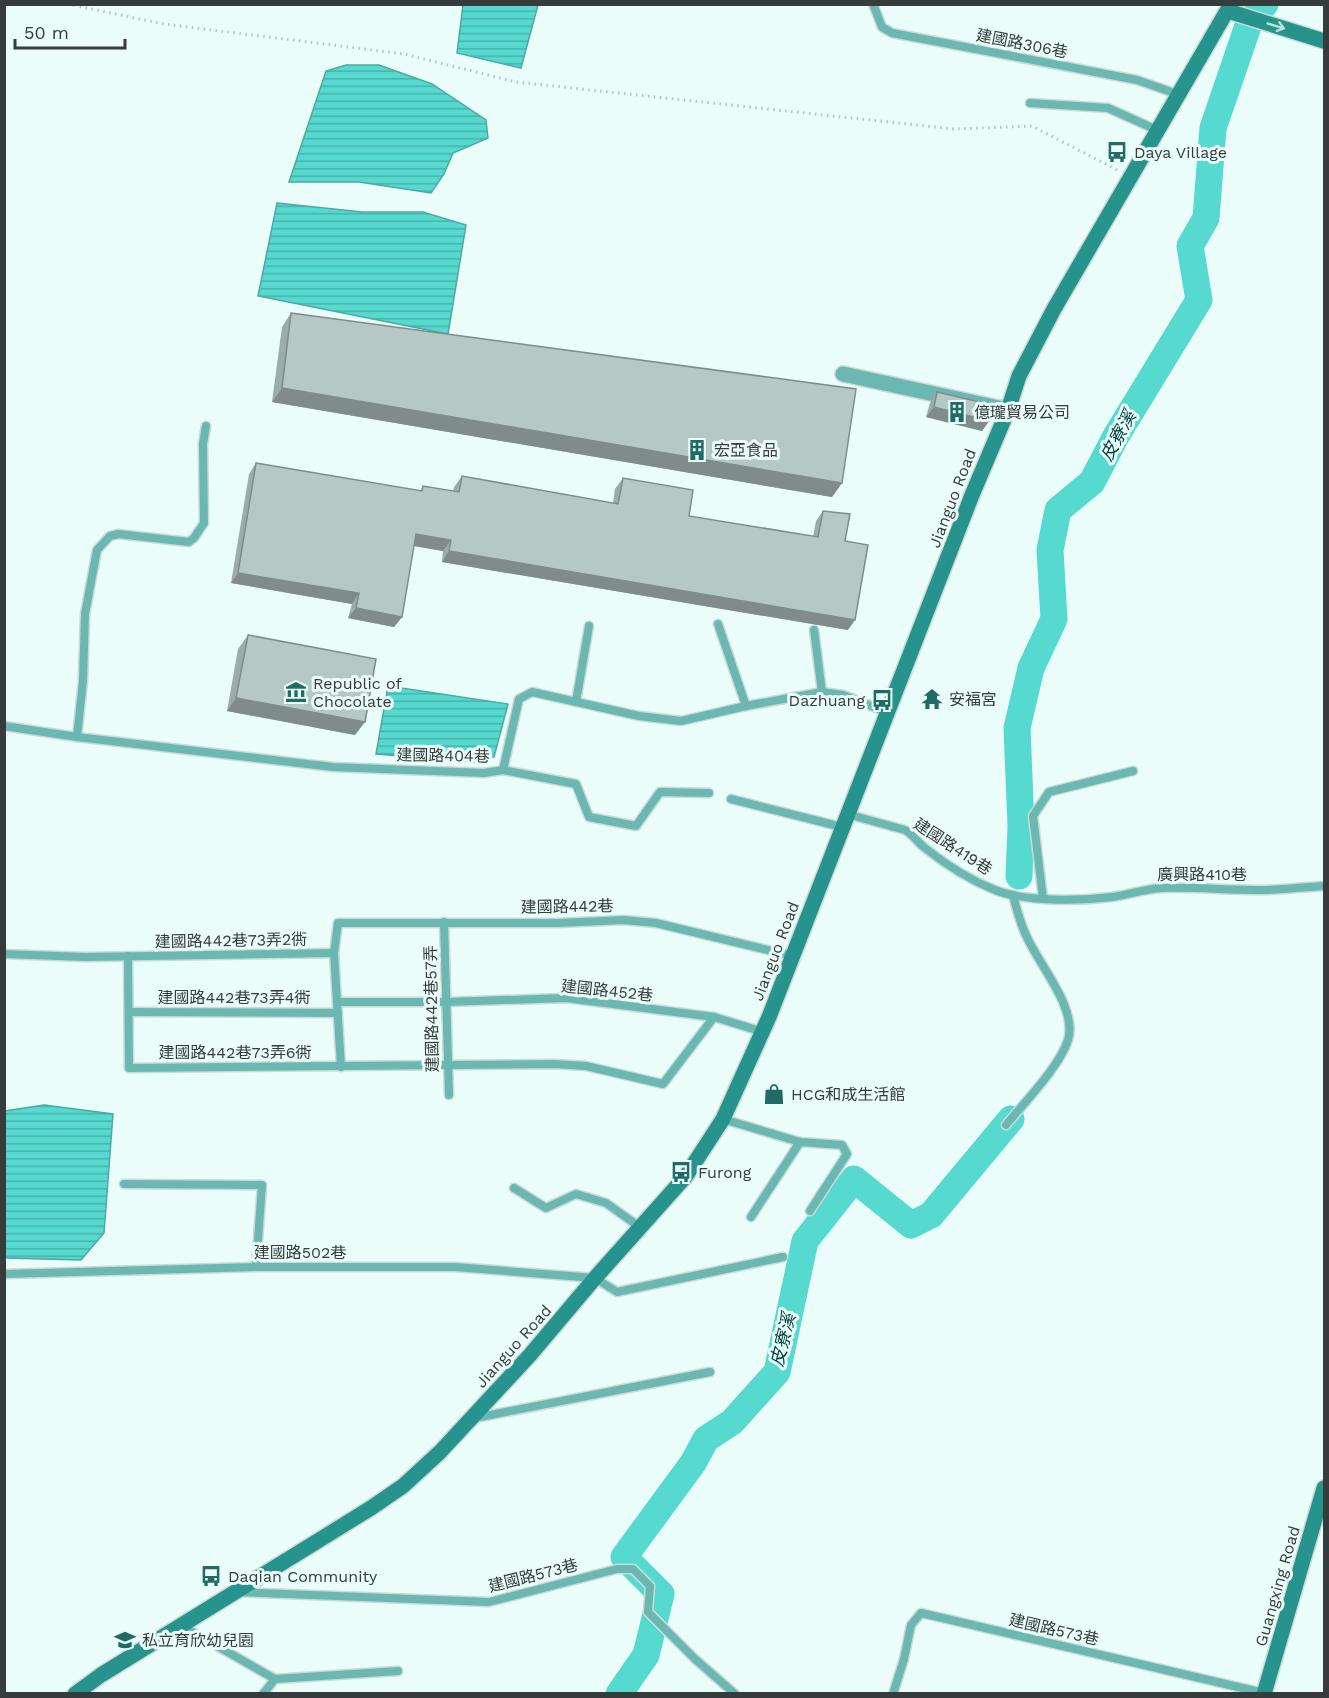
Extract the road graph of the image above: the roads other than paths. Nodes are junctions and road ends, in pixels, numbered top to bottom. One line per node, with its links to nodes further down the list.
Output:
1 (873, 4): 4 (lane, 建國路306巷)
2 (1230, 8): 3 (street, one-way to 3); 4 (street, Jianguo Road)
3 (1324, 41)
4 (1180, 95): 6 (street, Jianguo Road)
5 (1030, 103): 6 (lane)
6 (1159, 131): 8 (street, Jianguo Road)
7 (843, 374): 8 (street)
8 (1008, 410): 16 (street, Jianguo Road)
9 (206, 426): 18 (lane)
10 (718, 624): 15 (lane)
11 (589, 626): 14 (lane)
12 (814, 630): 13 (lane)
13 (822, 692): 15 (lane, 建國路404巷); 16 (lane, 建國路404巷)
14 (576, 702): 15 (lane, 建國路404巷); 19 (lane, 建國路404巷)
15 (746, 706)
16 (887, 712): 23 (street, Jianguo Road)
17 (4, 726): 18 (lane, 建國路404巷)
18 (77, 737): 19 (lane, 建國路404巷)
19 (503, 770): 21 (lane)
20 (1133, 771): 26 (lane)
21 (709, 793)
22 (731, 799): 23 (lane, 建國路419巷)
23 (844, 820): 25 (lane, 建國路419巷); 31 (street, Jianguo Road)
24 (1324, 886): 26 (lane, 廣興路410巷)
25 (1013, 896): 26 (lane, 建國路419巷); 42 (lane)
26 (1044, 898)
27 (444, 922): 28 (lane, 建國路442巷); 31 (lane, 建國路442巷); 33 (lane, 建國路442巷57弄)
28 (334, 953): 30 (lane, 建國路442巷73弄2衖); 32 (lane)
29 (4, 954): 30 (lane, 建國路442巷73弄2衖)
30 (128, 956): 34 (lane)
31 (793, 956): 37 (street, Jianguo Road)
32 (337, 1002): 33 (lane, 建國路452巷); 35 (lane)
33 (446, 1002): 36 (lane, 建國路452巷); 39 (lane, 建國路442巷57弄)
34 (129, 1012): 35 (lane, 建國路442巷73弄4衖); 38 (lane, 建國路442巷73弄6衖)
35 (338, 1013): 38 (lane)
36 (714, 1017): 37 (lane, 建國路452巷); 39 (lane, 建國路442巷73弄6衖)
37 (763, 1032): 41 (street, Jianguo Road)
38 (341, 1066): 39 (lane, 建國路442巷73弄6衖)
39 (448, 1066): 40 (lane, 建國路442巷57弄)
40 (449, 1095)
41 (723, 1119): 43 (lane); 48 (street, Jianguo Road)
42 (1006, 1125)
43 (800, 1142): 46 (lane); 47 (lane)
44 (124, 1184): 50 (lane)
45 (514, 1188): 48 (lane)
46 (810, 1211)
47 (751, 1217)
48 (641, 1228): 52 (street, Jianguo Road)
49 (783, 1257): 52 (lane)
50 (256, 1267): 51 (lane, 建國路502巷); 52 (lane, 建國路502巷)
51 (4, 1274)
52 (595, 1278): 54 (street, Jianguo Road)
53 (710, 1372): 54 (lane)
54 (471, 1418): 56 (street, Jianguo Road)
55 (1324, 1488): 60 (street, Guangxing Road)
56 (234, 1592): 57 (street, Jianguo Road); 63 (lane, 建國路573巷)
57 (180, 1625): 59 (lane); 61 (street, Jianguo Road)
58 (398, 1671): 59 (lane)
59 (275, 1679): 62 (lane)
60 (1264, 1693): 64 (lane, 建國路573巷)
61 (75, 1694)
62 (263, 1694)
63 (735, 1694)
64 (892, 1694)

